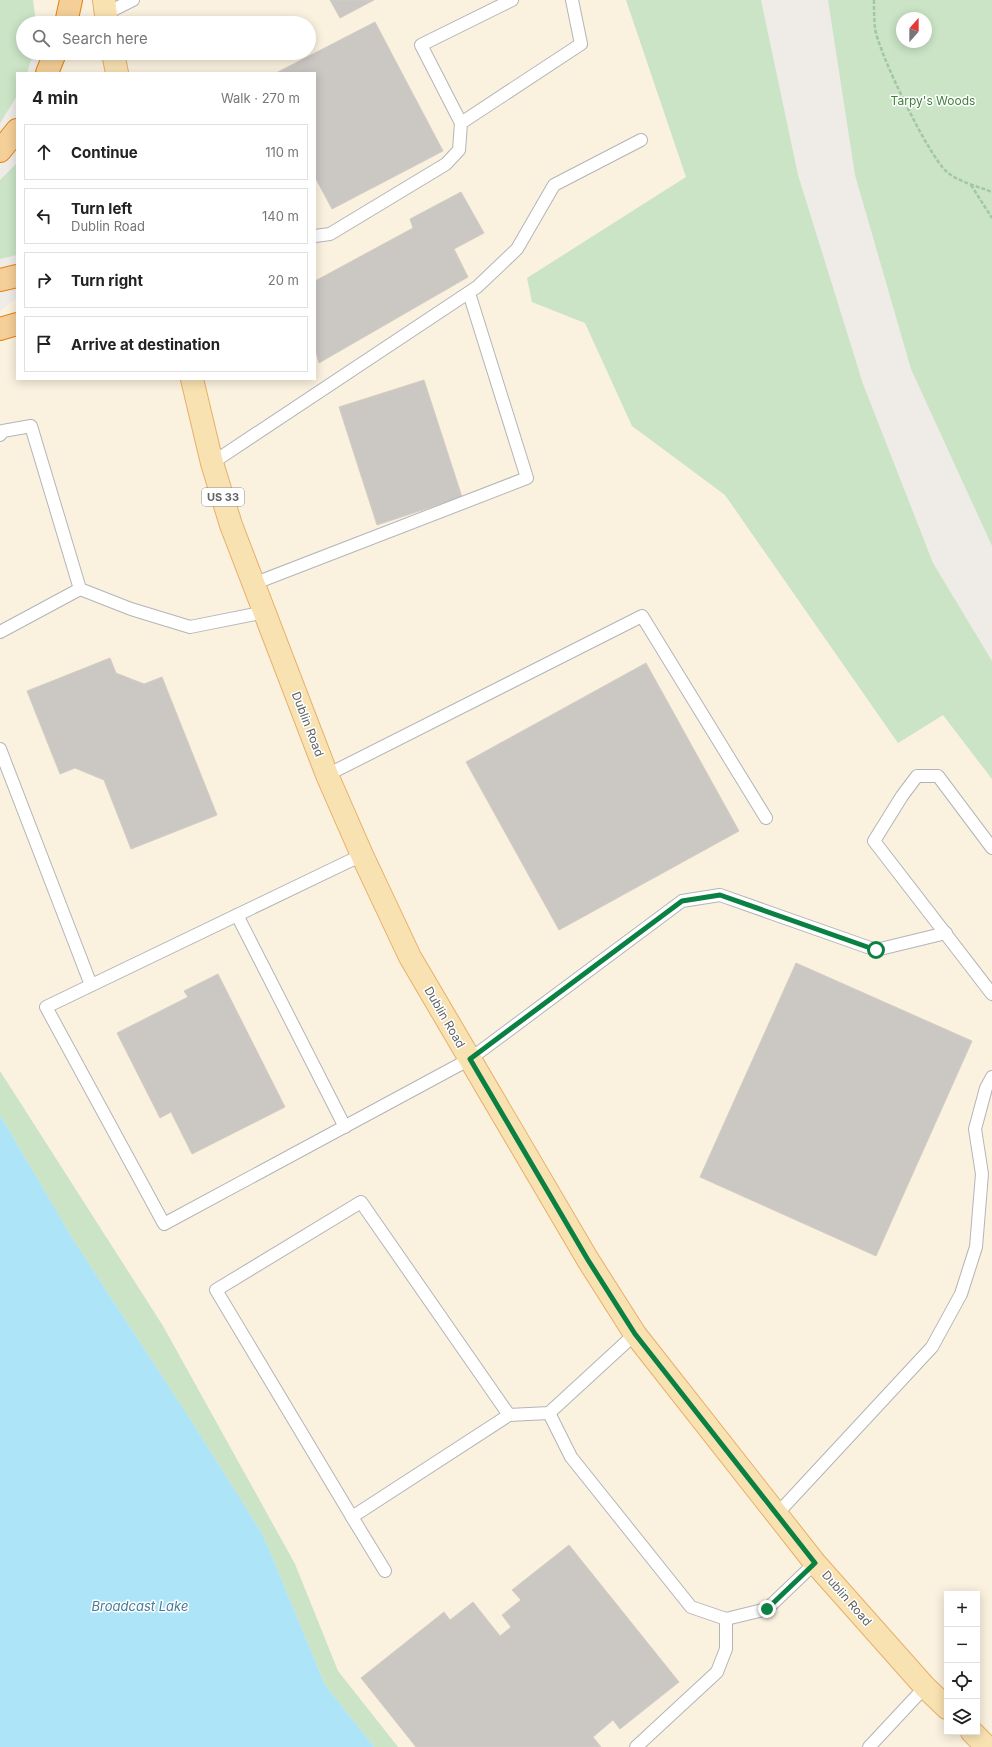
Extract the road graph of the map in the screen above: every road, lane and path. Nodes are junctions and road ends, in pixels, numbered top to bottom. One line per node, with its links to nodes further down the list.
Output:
1 (71, 0): 7 (highway)
2 (133, 0): 6 (lane)
3 (512, 0): 12 (lane)
4 (572, 0): 12 (lane)
5 (874, 0): 16 (path)
6 (105, 12)
7 (68, 16)
8 (52, 60): 10 (highway)
9 (114, 60): 11 (main road)
10 (47, 72)
11 (117, 72)
12 (461, 123): 19 (lane)
13 (16, 131): 15 (highway)
14 (641, 140): 22 (lane)
15 (0, 151)
16 (971, 185): 17 (path); 18 (path)
17 (992, 192)
18 (992, 218)
19 (316, 236)
20 (16, 276): 21 (highway)
21 (0, 280)
22 (469, 293): 27 (lane); 28 (lane)
23 (16, 324): 24 (highway)
24 (0, 328)
25 (192, 380): 27 (main road, Dublin Road / US 33)
26 (0, 435): 29 (lane)
27 (212, 463): 28 (main road, Dublin Road / US 33)
28 (253, 584): 30 (main road, Dublin Road / US 33)
29 (80, 589): 30 (lane); 31 (lane)
30 (265, 612): 33 (main road, Dublin Road / US 33)
31 (0, 632)
32 (0, 750): 39 (lane)
33 (327, 775): 34 (lane); 36 (main road, Dublin Road / US 33)
34 (766, 818)
35 (992, 848): 38 (lane)
36 (362, 855): 37 (lane); 41 (main road, Dublin Road / US 33)
37 (237, 915): 39 (lane); 43 (lane)
38 (946, 933): 40 (lane); 41 (lane)
39 (91, 985): 43 (lane)
40 (992, 994)
41 (470, 1059): 43 (lane); 44 (main road, Dublin Road / US 33)
42 (992, 1077): 47 (lane)
43 (345, 1127)
44 (635, 1334): 45 (lane); 47 (main road, Dublin Road / US 33)
45 (548, 1413): 46 (lane); 51 (lane)
46 (509, 1415): 48 (lane); 48 (lane)
47 (777, 1514): 49 (main road, Dublin Road / US 33)
48 (352, 1517): 50 (lane)
49 (815, 1563): 51 (lane); 52 (main road, Dublin Road / US 33)
50 (385, 1570)
51 (726, 1619): 55 (lane)
52 (925, 1687): 53 (main road, Dublin Road / US 33); 56 (lane)
53 (944, 1705)
54 (975, 1735): 57 (main road)
55 (636, 1747)
56 (869, 1747)
57 (987, 1747)

